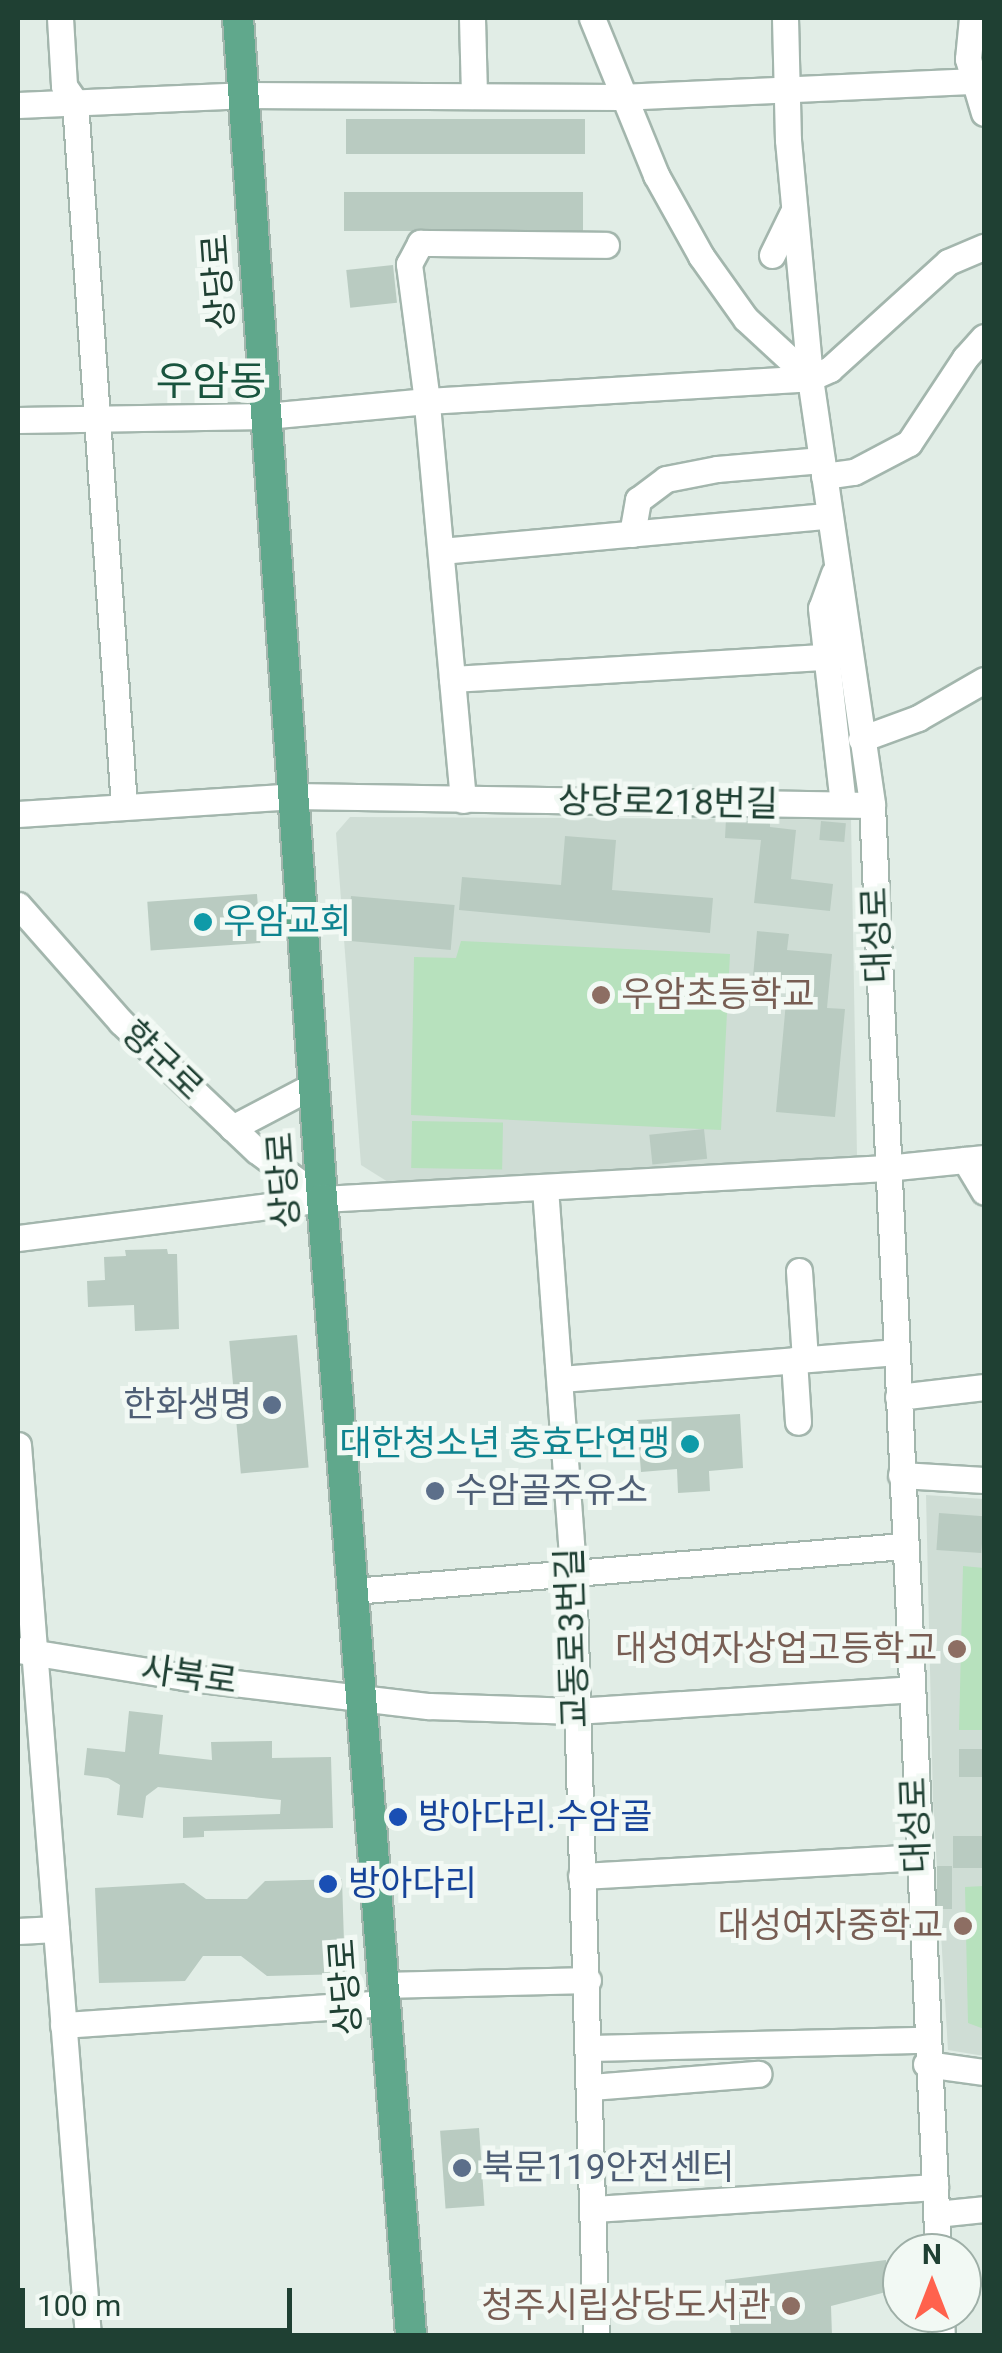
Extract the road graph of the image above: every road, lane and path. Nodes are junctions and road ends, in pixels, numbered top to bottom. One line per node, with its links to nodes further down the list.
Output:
1 (60, 18): 12 (street)
2 (238, 18): 9 (main road, 상당로)
3 (472, 18): 10 (street)
4 (592, 18): 11 (street)
5 (785, 18): 8 (street, 대성로)
6 (972, 18): 7 (street)
7 (975, 81): 8 (street); 14 (street)
8 (787, 91): 11 (street); 15 (street, 대성로)
9 (244, 95): 10 (street); 12 (street); 22 (main road, 상당로)
10 (474, 96): 11 (street)
11 (621, 96): 20 (street)
12 (75, 102): 13 (street); 23 (street)
13 (18, 105)
14 (984, 113)
15 (794, 212): 18 (street); 20 (street, 대성로)
16 (606, 245): 21 (street)
17 (984, 247): 20 (street)
18 (772, 254)
19 (984, 338): 25 (street)
20 (810, 378): 21 (street); 25 (street, 대성로)
21 (428, 401): 22 (street); 28 (street)
22 (266, 416): 23 (street); 34 (main road, 상당로)
23 (96, 417): 24 (street); 38 (street)
24 (18, 420)
25 (823, 468): 26 (street, 대성로); 27 (street)
26 (829, 516): 27 (street); 29 (street, 대성로)
27 (632, 534): 28 (street)
28 (441, 551): 31 (street)
29 (835, 571): 30 (street); 33 (street, 대성로)
30 (826, 657): 31 (street); 36 (street)
31 (452, 679): 35 (street)
32 (984, 680): 33 (street)
33 (862, 739): 37 (street, 대성로)
34 (294, 796): 35 (street, 상당로218번길); 38 (street, 상당로218번길); 41 (main road, 상당로)
35 (463, 800): 36 (street, 상당로218번길)
36 (843, 804): 37 (street, 상당로218번길)
37 (872, 805): 44 (street, 대성로)
38 (124, 806): 39 (street, 상당로218번길)
39 (18, 814)
40 (18, 905): 42 (street, 향군로)
41 (314, 1085): 42 (street); 47 (main road, 상당로)
42 (232, 1128): 47 (street, 향군로)
43 (975, 1159): 44 (street); 46 (street)
44 (886, 1168): 45 (street); 50 (street, 대성로)
45 (546, 1188): 47 (street); 52 (street, 교동로3번길)
46 (984, 1192)
47 (322, 1199): 48 (street); 61 (main road, 상당로)
48 (18, 1238)
49 (799, 1272): 51 (street)
50 (897, 1352): 51 (street); 54 (street, 대성로)
51 (799, 1360): 52 (street); 55 (street)
52 (560, 1380): 60 (street, 교동로3번길)
53 (984, 1387): 54 (street)
54 (898, 1397): 57 (street, 대성로)
55 (798, 1422)
56 (18, 1445): 62 (street)
57 (900, 1475): 58 (street); 59 (street, 대성로)
58 (984, 1480)
59 (904, 1546): 60 (street); 63 (street, 대성로)
60 (573, 1570): 61 (street); 65 (street, 교동로3번길)
61 (353, 1591): 64 (main road, 상당로)
62 (26, 1650): 64 (street, 사북로); 68 (street)
63 (911, 1689): 65 (street, 사북로); 66 (street, 대성로)
64 (362, 1698): 65 (street, 사북로); 71 (main road, 상당로)
65 (575, 1711): 67 (street, 교동로3번길)
66 (918, 1857): 67 (street); 74 (street, 대성로)
67 (581, 1876): 70 (street, 교동로3번길)
68 (56, 1928): 69 (street); 72 (street)
69 (18, 1931)
70 (588, 1980): 71 (street); 73 (street, 교동로3번길)
71 (385, 1994): 72 (street); 84 (main road, 상당로)
72 (64, 2025): 83 (street)
73 (591, 2048): 74 (street); 77 (street, 교동로3번길)
74 (926, 2052): 75 (street); 78 (street, 대성로)
75 (984, 2072)
76 (758, 2074): 77 (street)
77 (591, 2088): 79 (street, 교동로3번길)
78 (935, 2187): 79 (street); 81 (street, 대성로)
79 (594, 2209): 85 (street, 교동로3번길)
80 (984, 2209): 81 (street)
81 (936, 2214): 82 (street, 대성로)
82 (937, 2233)
83 (88, 2336)
84 (412, 2336)
85 (596, 2336)

